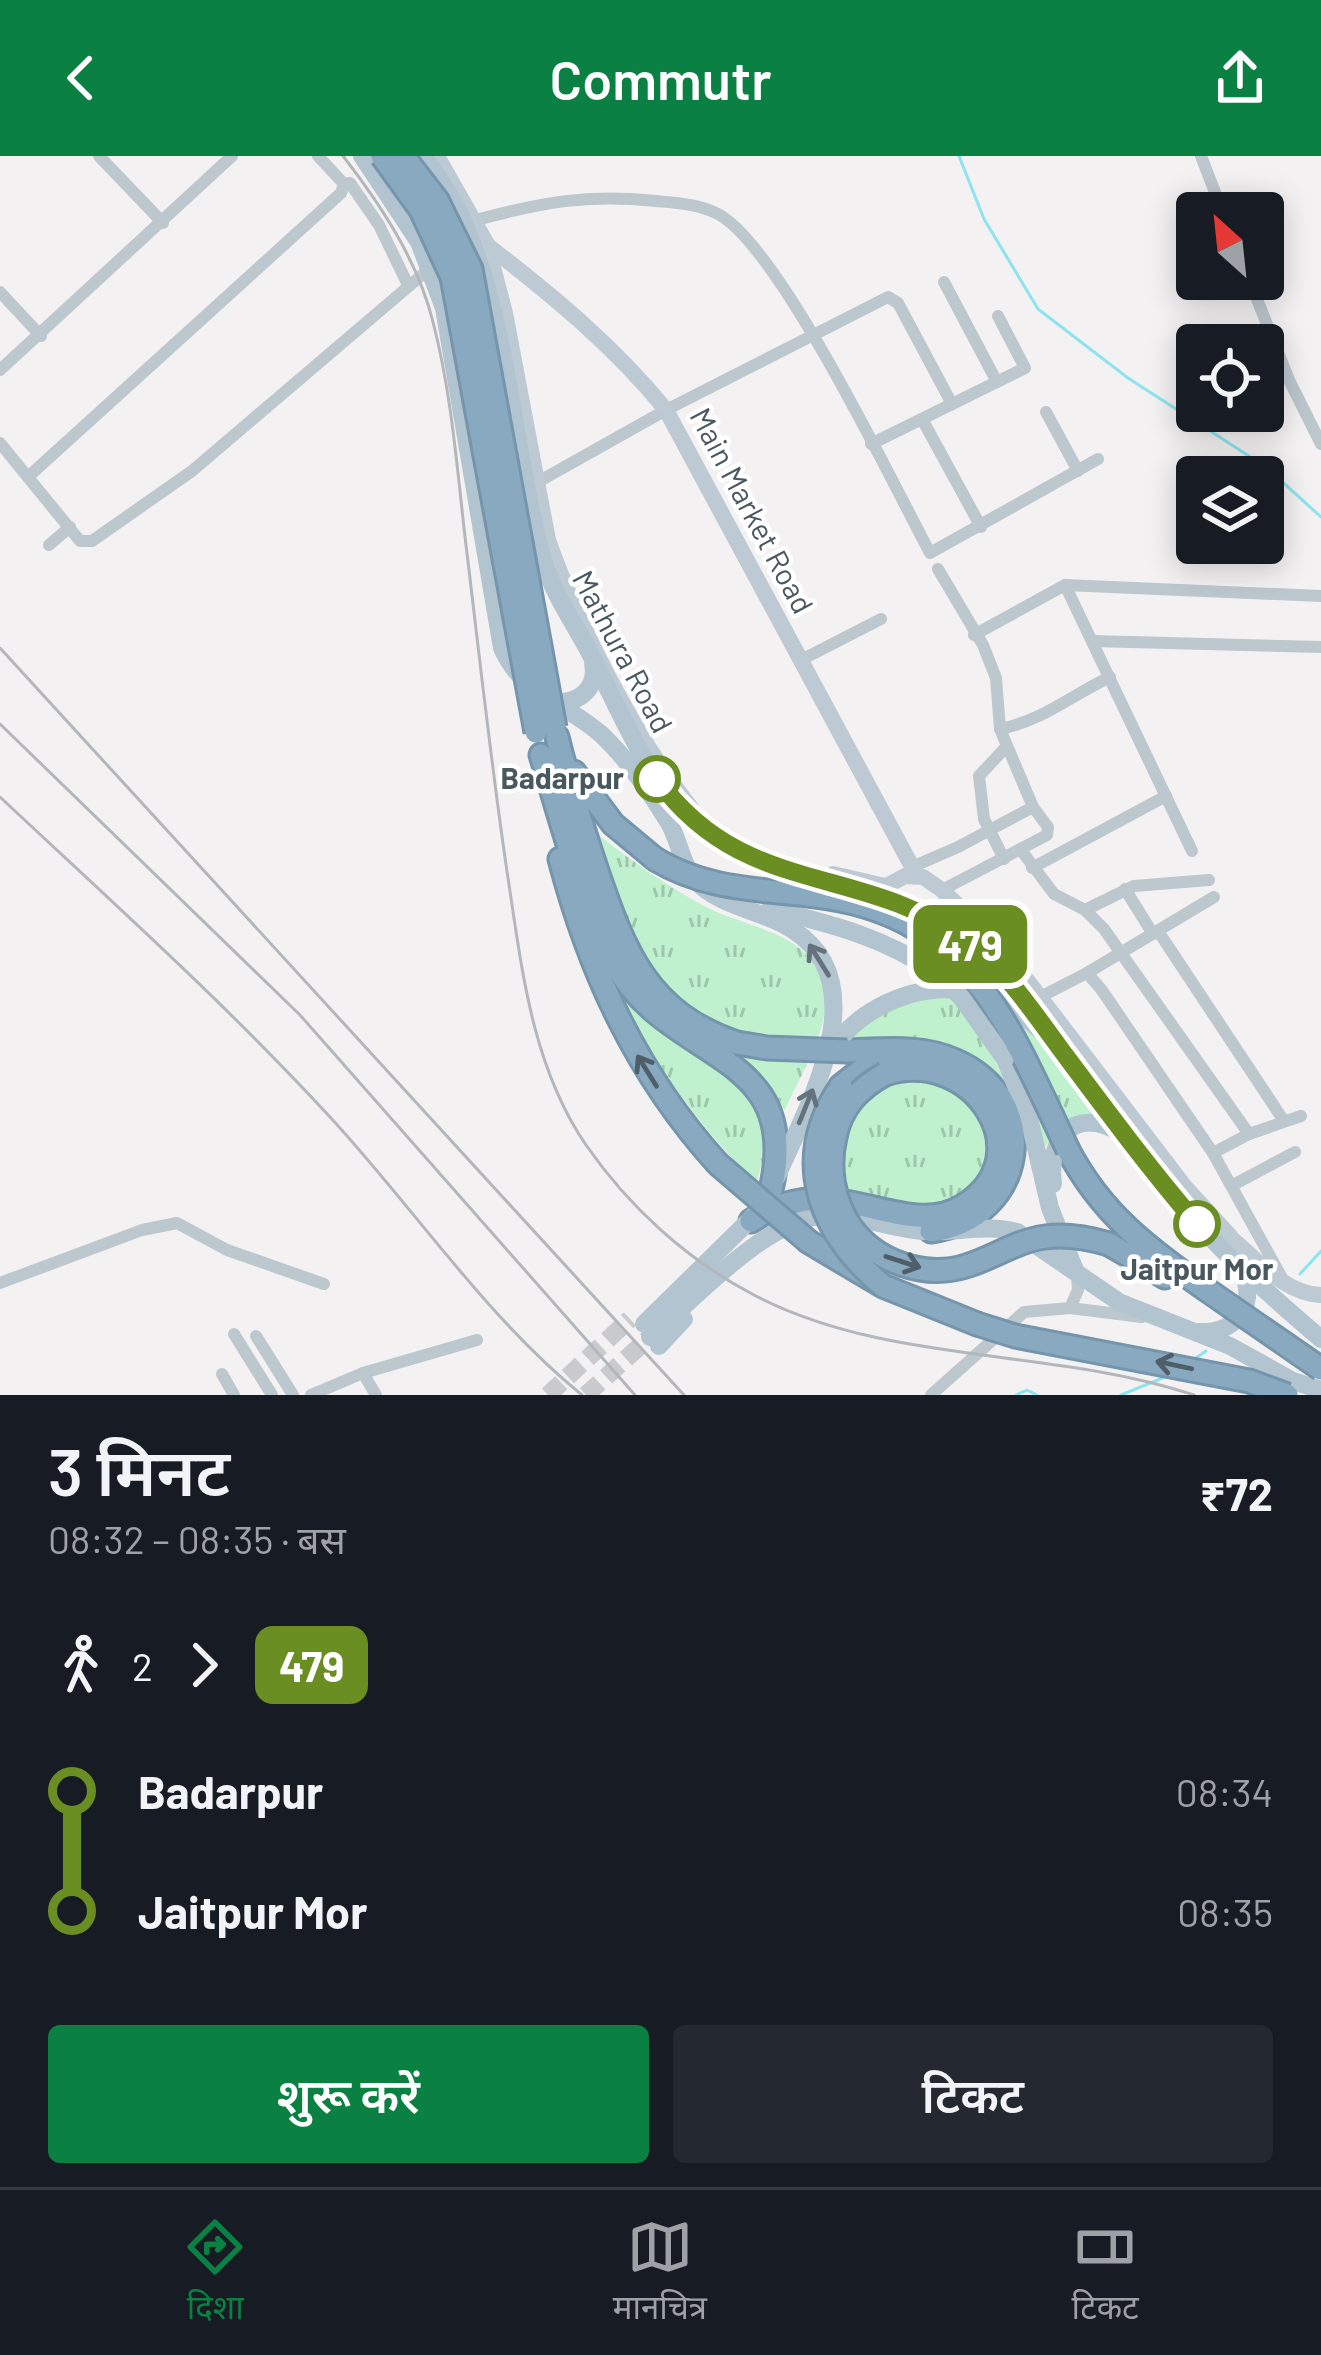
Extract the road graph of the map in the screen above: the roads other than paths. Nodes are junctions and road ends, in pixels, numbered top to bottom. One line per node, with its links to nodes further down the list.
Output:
1 (99, 156): 12 (street)
2 (232, 156): 12 (street)
3 (318, 156): 10 (street)
4 (362, 156): 15 (main road, Mathura Road)
5 (382, 156): 55 (highway, bridge)
6 (403, 156): 53 (highway, Mathura Road, bridge)
7 (422, 156): 13 (main road, Mathura Road)
8 (437, 156): 13 (street)
9 (1201, 156): 11 (street)
10 (344, 184): 17 (street); 34 (street)
11 (1215, 192)
12 (163, 223): 21 (street)
13 (471, 225): 14 (street, Main Market Road); 22 (street); 40 (main road, Mathura Road)
14 (487, 244): 26 (street, Main Market Road); 35 (street)
15 (429, 269): 17 (street); 41 (main road, Mathura Road)
16 (944, 282): 24 (street)
17 (408, 285): 36 (street)
18 (0, 292): 21 (street)
19 (1257, 300): 31 (street)
20 (998, 316): 24 (street)
21 (41, 336): 23 (street)
22 (813, 337): 25 (street); 26 (street); 30 (street)
23 (0, 370)
24 (997, 382): 25 (street)
25 (952, 404): 28 (street)
26 (666, 410): 35 (street); 49 (street, Main Market Road)
27 (1046, 412): 33 (street)
28 (922, 419): 30 (street); 37 (street)
29 (0, 443): 34 (street)
30 (871, 444): 37 (street)
31 (1321, 444)
32 (1098, 459): 33 (street)
33 (1078, 471): 37 (street)
34 (29, 476): 36 (street)
35 (536, 483): 66 (street)
36 (70, 527): 38 (street)
37 (981, 527)
38 (49, 545)
39 (938, 569): 45 (street)
40 (546, 571): 41 (main road); 48 (main road, Mathura Road)
41 (491, 584): 51 (main road, Mathura Road)
42 (1066, 585): 43 (street); 45 (street); 46 (street)
43 (1321, 596)
44 (881, 620): 49 (street)
45 (974, 635): 52 (street)
46 (1094, 641): 47 (street); 50 (street)
47 (1321, 647)
48 (592, 657): 51 (main road); 66 (main road, Mathura Road)
49 (801, 660): 63 (street, Main Market Road)
50 (1110, 677): 52 (street); 56 (street)
51 (544, 698): 69 (main road, Mathura Road)
52 (1000, 729): 54 (street)
53 (557, 737): 76 (highway, bridge); 105 (highway, Mathura Road, bridge)
54 (1006, 747): 57 (street); 58 (street)
55 (541, 755): 85 (highway); 98 (highway, one-way to 55, bridge)
56 (1166, 796): 60 (street); 62 (street)
57 (1033, 807): 58 (street); 59 (street)
58 (990, 832): 61 (street); 63 (street)
59 (1021, 850): 61 (street); 62 (street)
60 (1192, 851)
61 (1004, 859): 67 (street)
62 (1032, 868): 70 (street)
63 (914, 871): 66 (street); 67 (street)
64 (1210, 880): 65 (street)
65 (1125, 889): 70 (street); 71 (street)
66 (879, 890): 75 (main road, Mathura Road)
67 (943, 890): 74 (street)
68 (1214, 897): 71 (street)
69 (730, 902): 77 (main road, one-way to 69); 89 (main road, bridge)
70 (1084, 910): 72 (street)
71 (1156, 932): 72 (street); 79 (street)
72 (1122, 952): 73 (street); 80 (street)
73 (1087, 974): 74 (street); 83 (street)
74 (1042, 996): 90 (street)
75 (1053, 1038): 77 (main road); 81 (main road, Mathura Road)
76 (927, 1052): 88 (highway); 98 (highway, bridge)
77 (823, 1065): 85 (main road, one-way to 77)
78 (1301, 1115): 79 (street)
79 (1284, 1121): 80 (street)
80 (1249, 1134): 83 (street)
81 (1126, 1136): 86 (main road, Mathura Road); 89 (main road)
82 (1295, 1152): 84 (street)
83 (1213, 1153): 84 (street)
84 (1233, 1185): 97 (street)
85 (770, 1190): 87 (main road)
86 (1171, 1194): 90 (street); 92 (main road, Mathura Road)
87 (751, 1220): 88 (highway); 91 (main road)
88 (925, 1224): 91 (main road); 93 (main road); 105 (highway, one-way to 105, bridge)
89 (1059, 1231): 93 (main road)
90 (1230, 1236): 97 (street)
91 (732, 1258): 94 (main road)
92 (1237, 1264): 102 (main road); 106 (main road, Mathura Road)
93 (1077, 1275): 100 (street); 101 (main road)
94 (703, 1280): 94 (main road)
95 (0, 1282): 96 (street)
96 (324, 1283)
97 (1285, 1283): 99 (street)
98 (883, 1286): 121 (highway, one-way to 98, bridge)
99 (1321, 1295)
100 (1070, 1308): 101 (street); 120 (street)
101 (1156, 1318): 102 (main road)
102 (1194, 1331): 108 (main road)
103 (234, 1334): 115 (street)
104 (256, 1336): 116 (street)
105 (1277, 1338): 109 (highway, Mathura Road, bridge)
106 (1321, 1339)
107 (477, 1340): 110 (street)
108 (1258, 1361): 113 (main road); 121 (street)
109 (1321, 1369)
110 (363, 1373): 112 (street); 119 (street)
111 (222, 1374): 114 (street)
112 (341, 1381): 117 (street); 118 (street)
113 (1321, 1390)
114 (234, 1395)
115 (272, 1395)
116 (292, 1395)
117 (312, 1395)
118 (350, 1395)
119 (376, 1395)
120 (931, 1395)
121 (1287, 1395)

